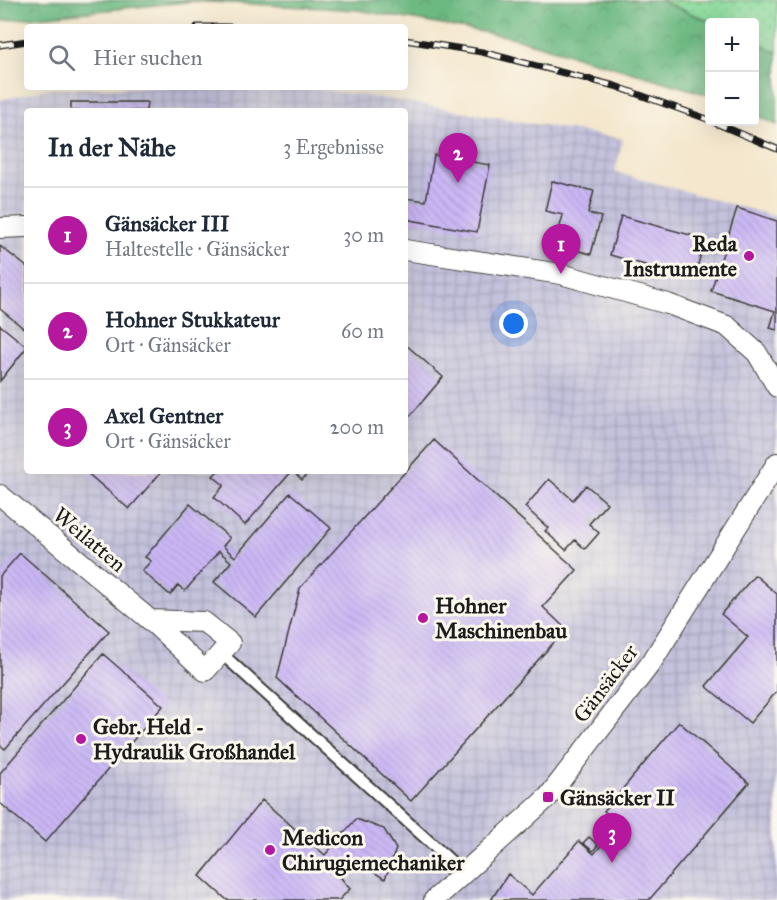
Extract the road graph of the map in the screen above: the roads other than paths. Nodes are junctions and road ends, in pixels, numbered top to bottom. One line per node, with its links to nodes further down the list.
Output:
1 (24, 227): 2 (street)
2 (0, 228)
3 (408, 250): 4 (street)
4 (777, 387)
5 (777, 464): 9 (street, Gänsäcker)
6 (0, 495): 7 (street, Weilatten)
7 (150, 620): 8 (street, Weilatten); 8 (street)
8 (221, 653): 9 (lane)
9 (464, 873): 10 (street, Gänsäcker)
10 (434, 900)

